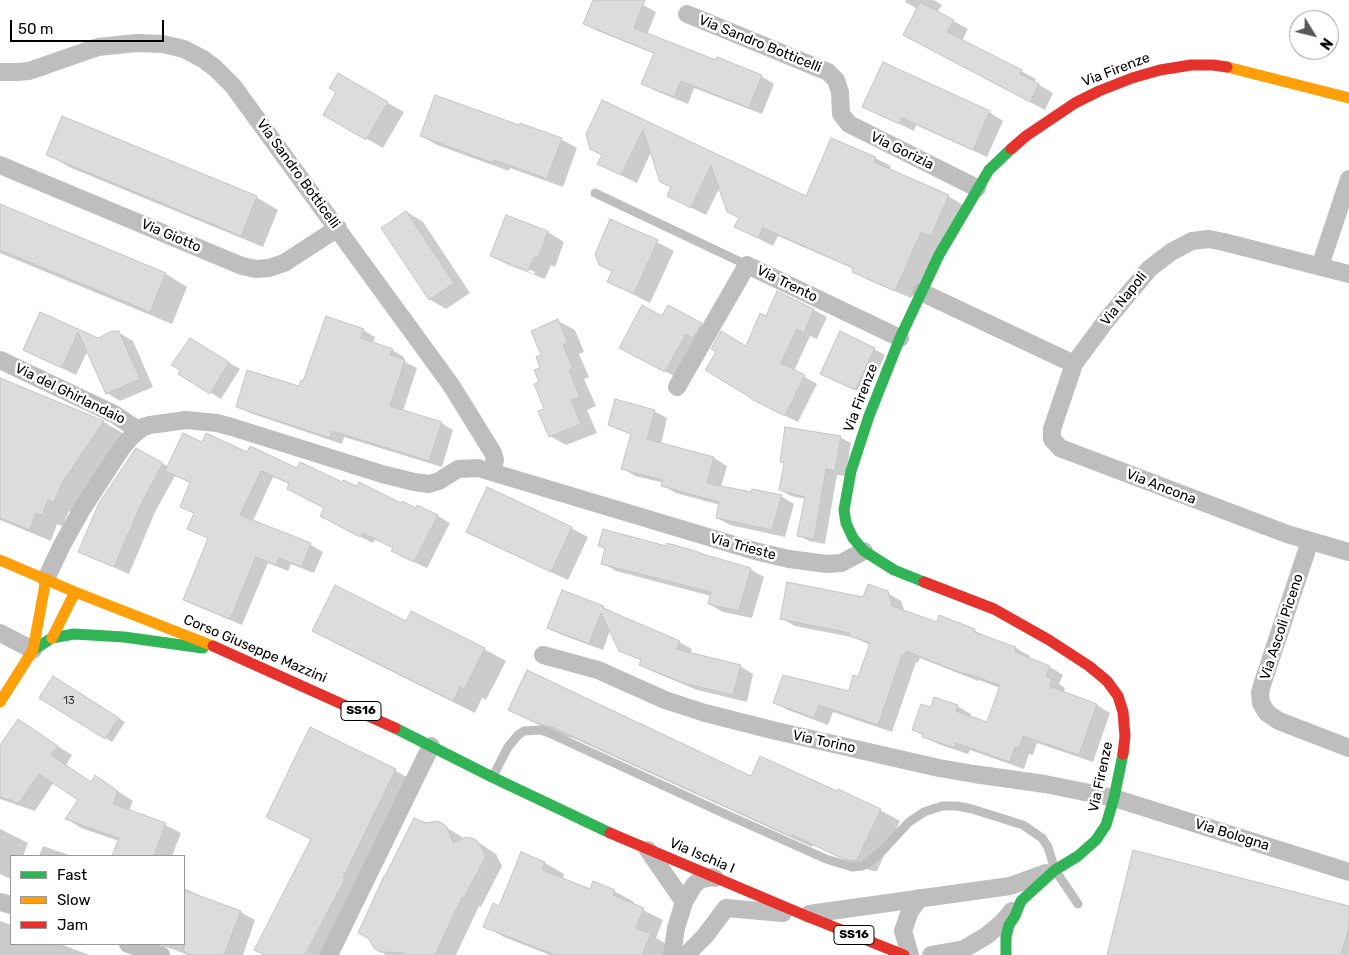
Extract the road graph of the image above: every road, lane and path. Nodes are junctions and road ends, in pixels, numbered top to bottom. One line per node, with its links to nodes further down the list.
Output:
1 (687, 14): 4 (street, Via Sandro Botticelli)
2 (0, 72): 9 (street, Via Sandro Botticelli)
3 (1349, 98): 7 (street, Via Firenze)
4 (840, 103): 7 (street, Via Gorizia)
5 (0, 165): 9 (street, Via Giotto)
6 (1349, 179): 11 (street)
7 (976, 188): 13 (street, Via Firenze)
8 (595, 193): 10 (lane)
9 (338, 228): 19 (street, Via Sandro Botticelli)
10 (747, 265): 14 (street, Via Trento); 17 (street, Via Trento)
11 (1320, 266): 12 (street, Via Napoli); 16 (street, Via Napoli)
12 (1349, 274)
13 (921, 292): 14 (street, Via Firenze); 16 (street)
14 (900, 338): 21 (street, Via Firenze)
15 (0, 360): 18 (street, Via del Ghirlandaio)
16 (1074, 364): 20 (street, Via Ancona)
17 (677, 387)
18 (138, 430): 19 (street); 24 (street)
19 (492, 472): 21 (street, Via Trieste)
20 (1310, 541): 22 (street, Via Ancona); 33 (street, Via Ascoli Piceno)
21 (864, 550): 35 (street, Via Firenze)
22 (1349, 552)
23 (0, 560): 24 (street, Corso Giuseppe Mazzini / SS16)
24 (46, 579): 25 (street, Corso Giuseppe Mazzini / SS16); 28 (street)
25 (75, 592): 27 (street); 29 (street, Corso Giuseppe Mazzini / SS16)
26 (0, 633): 28 (street)
27 (52, 638): 28 (street); 29 (street)
28 (33, 650): 31 (street)
29 (227, 651): 32 (street, Corso Giuseppe Mazzini / SS16)
30 (543, 655): 35 (street, Via Torino)
31 (0, 702)
32 (431, 746): 34 (street, Corso Giuseppe Mazzini / SS16); 48 (street)
33 (1349, 748)
34 (492, 777): 36 (street, Via Ischia I / SS16); 37 (lane)
35 (1114, 798): 37 (street, Via Firenze); 38 (street, Via Bologna)
36 (647, 849): 39 (street, Via Ischia I / SS16); 41 (street)
37 (1056, 870): 40 (street); 42 (street, Via Firenze); 43 (lane)
38 (1349, 872)
39 (714, 877): 41 (street); 44 (street); 45 (street, Via Ischia I / SS16)
40 (920, 898): 45 (street); 52 (street)
41 (684, 902): 49 (street)
42 (1021, 902): 53 (street); 54 (street)
43 (1078, 904)
44 (726, 908): 45 (street); 50 (street)
45 (804, 915): 51 (street, Via Ischia I / SS16)
46 (131, 945): 47 (street)
47 (160, 955)
48 (329, 955)
49 (672, 955)
50 (686, 955)
51 (904, 955)
52 (910, 955)
53 (931, 955)
54 (1006, 955)

